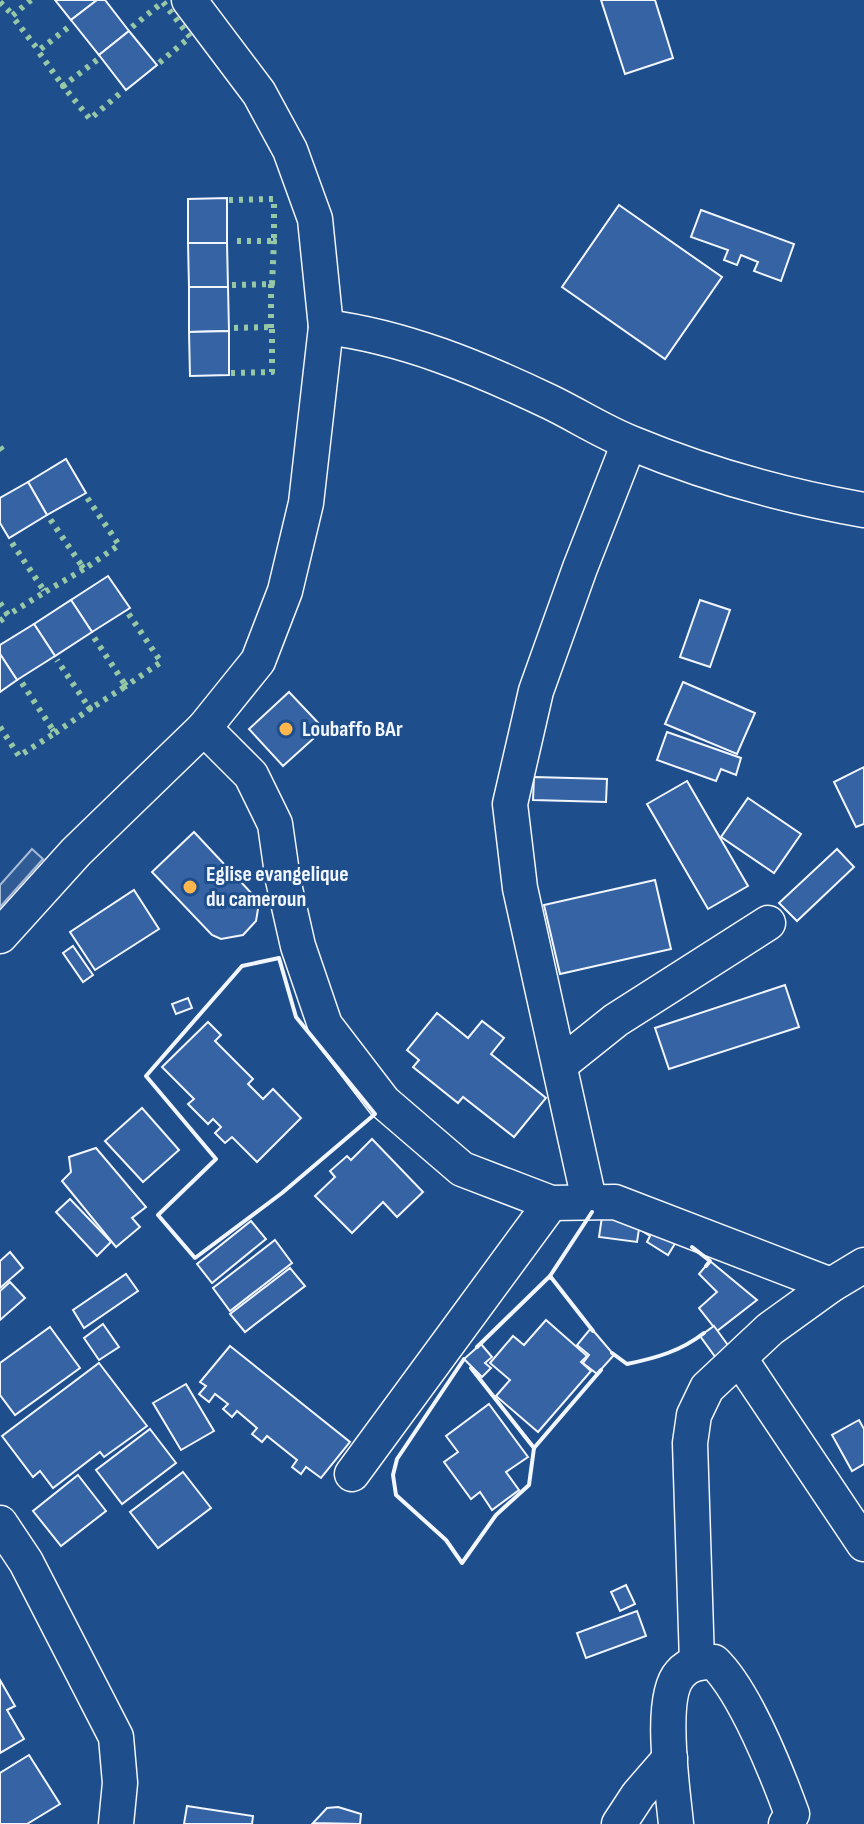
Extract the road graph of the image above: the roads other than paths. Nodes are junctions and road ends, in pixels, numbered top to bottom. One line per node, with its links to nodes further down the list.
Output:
1 (189, 0): 2 (street)
2 (326, 327): 3 (street); 5 (street)
3 (629, 443): 4 (street); 8 (street)
4 (864, 510)
5 (204, 728): 7 (street); 10 (street)
6 (768, 923): 8 (street)
7 (0, 936)
8 (561, 1064): 9 (street)
9 (589, 1200): 10 (street); 12 (street)
10 (551, 1203): 14 (street)
11 (864, 1265): 12 (street)
12 (831, 1285): 13 (street)
13 (740, 1359): 16 (street); 17 (street)
14 (352, 1474)
15 (0, 1523): 19 (street)
16 (864, 1544)
17 (697, 1662): 18 (street); 22 (street)
18 (670, 1758): 20 (street); 21 (street)
19 (116, 1824)
20 (619, 1824)
21 (676, 1824)
22 (786, 1824)

